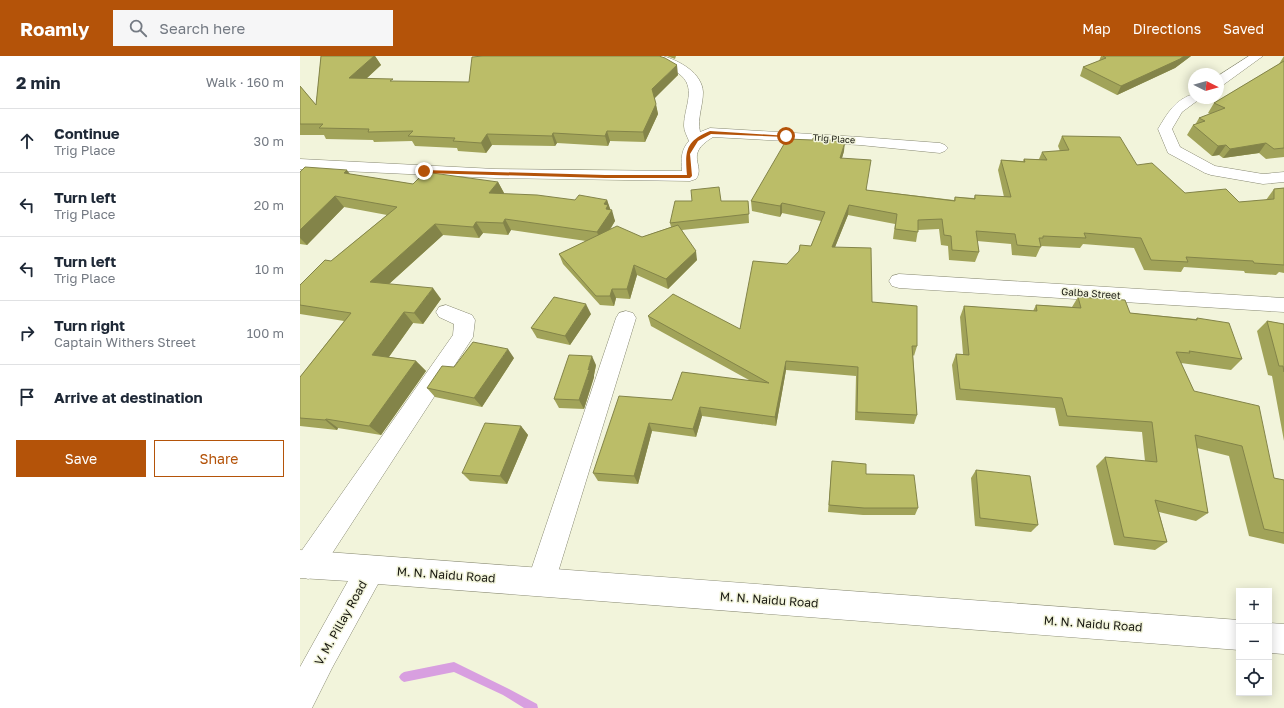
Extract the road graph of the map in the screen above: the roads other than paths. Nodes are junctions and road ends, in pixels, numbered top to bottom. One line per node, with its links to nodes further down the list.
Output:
1 (651, 56): 5 (street)
2 (1257, 56): 3 (street)
3 (1224, 78)
4 (1188, 102): 8 (street)
5 (696, 140): 6 (street, Trig Place); 7 (street)
6 (940, 148)
7 (300, 164)
8 (1284, 177)
9 (899, 281): 10 (street, Galba Street)
10 (1284, 305)
11 (446, 312): 13 (street)
12 (626, 318): 15 (street)
13 (304, 564): 14 (street, M. N. Naidu Road)
14 (371, 569): 15 (street, M. N. Naidu Road); 19 (street, V. M. Pillay Road)
15 (541, 582): 16 (street, M. N. Naidu Road)
16 (1236, 635)
17 (1272, 638): 18 (street)
18 (1284, 639)
19 (300, 699)

